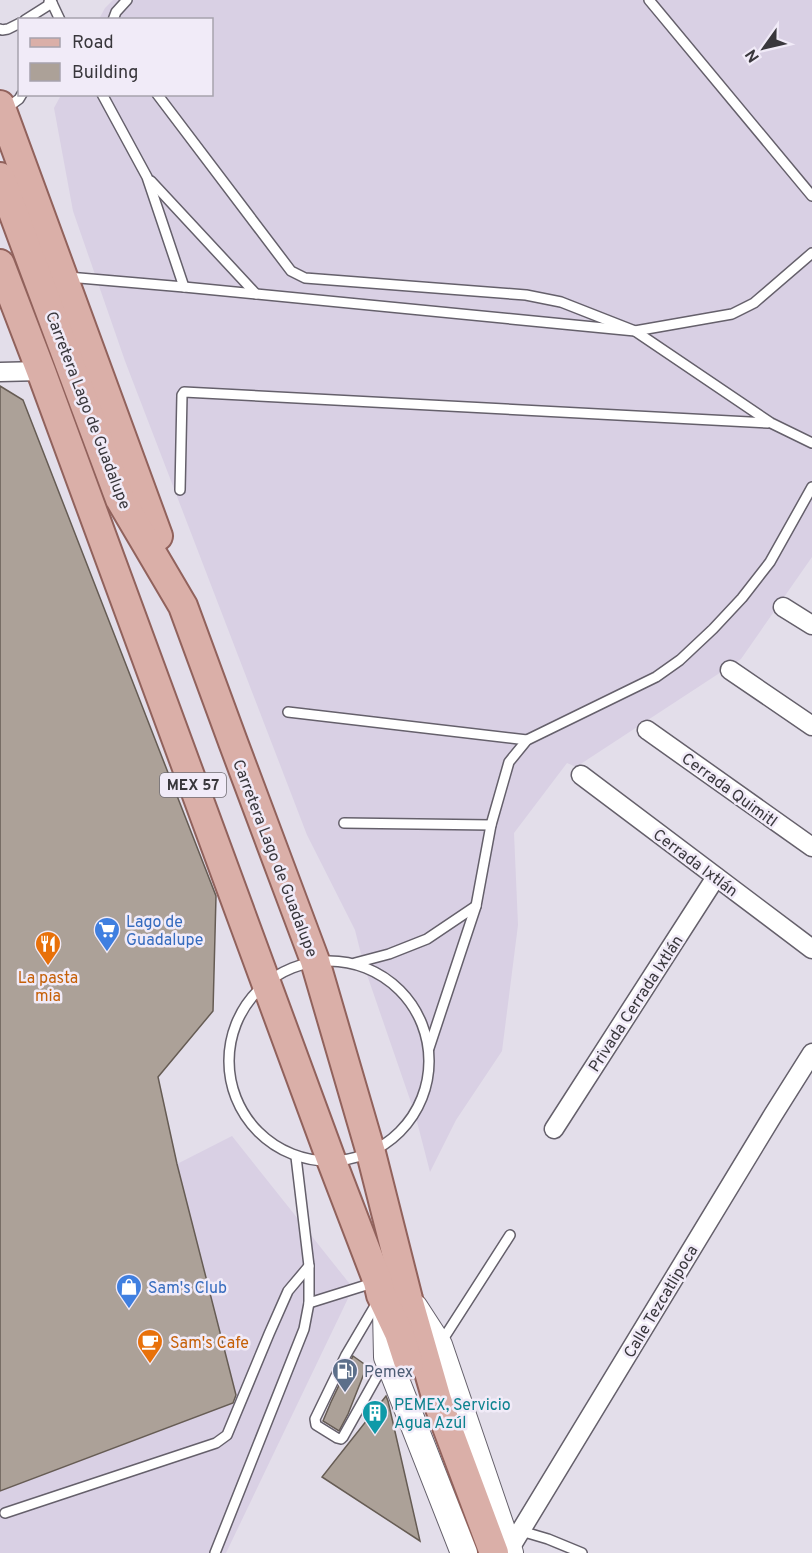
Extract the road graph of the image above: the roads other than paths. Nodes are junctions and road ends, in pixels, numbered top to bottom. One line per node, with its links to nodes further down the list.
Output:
1 (127, 0): 6 (lane)
2 (649, 0): 14 (lane)
3 (49, 2): 4 (lane); 5 (lane)
4 (28, 18)
5 (59, 18)
6 (114, 18)
7 (18, 24): 8 (lane)
8 (0, 28)
9 (103, 96): 13 (lane)
10 (159, 96): 20 (lane)
11 (8, 104): 17 (main road)
12 (0, 177): 27 (main road, Carretera Lago de Guadalupe / MEX 57)
13 (147, 177): 18 (lane); 19 (lane)
14 (812, 196)
15 (812, 253): 20 (lane)
16 (0, 264): 21 (main road, Carretera Lago de Guadalupe / MEX 57)
17 (63, 276): 18 (lane); 27 (main road)
18 (184, 286): 19 (lane)
19 (256, 294): 20 (lane)
20 (635, 331): 23 (lane)
21 (41, 371): 22 (street); 44 (main road, Carretera Lago de Guadalupe / MEX 57)
22 (0, 372)
23 (771, 423): 24 (lane); 26 (lane)
24 (812, 443)
25 (812, 487): 34 (lane)
26 (180, 490)
27 (183, 606): 42 (main road, Carretera Lago de Guadalupe / MEX 57)
28 (783, 607): 29 (street)
29 (812, 625)
30 (730, 670): 32 (street)
31 (288, 712): 34 (lane)
32 (812, 726)
33 (647, 730): 38 (street, Cerrada Quimitl)
34 (527, 740): 37 (lane)
35 (581, 775): 39 (street, Cerrada Ixtlán)
36 (344, 824): 37 (lane)
37 (491, 825): 40 (lane)
38 (812, 847)
39 (716, 877): 41 (street, Cerrada Ixtlán); 47 (street, Privada Cerrada Ixtlán)
40 (476, 906): 43 (lane); 45 (lane)
41 (812, 949)
42 (315, 961): 43 (lane); 44 (lane); 48 (main road, Carretera Lago de Guadalupe / MEX 57)
43 (355, 963): 45 (lane)
44 (266, 981): 49 (lane); 50 (main road, Carretera Lago de Guadalupe / MEX 57)
45 (429, 1048): 48 (lane)
46 (812, 1053): 58 (street, Calle Tezcatlipoca)
47 (554, 1129)
48 (371, 1153): 50 (lane); 53 (main road, Carretera Lago de Guadalupe / MEX 57)
49 (296, 1157): 50 (lane); 52 (lane)
50 (332, 1162): 53 (main road, Carretera Lago de Guadalupe / MEX 57)
51 (510, 1235): 55 (lane)
52 (309, 1266): 54 (lane); 57 (lane)
53 (389, 1295): 54 (lane); 55 (street, Carretera Lago de Guadalupe / MEX 57); 56 (street, Carretera Lago de Guadalupe / MEX 57); 56 (lane); 58 (main road)
54 (309, 1303): 59 (lane)
55 (439, 1345): 58 (street, Carretera Lago de Guadalupe / MEX 57)
56 (387, 1357): 60 (street, Carretera Lago de Guadalupe / MEX 57)
57 (5, 1513)
58 (503, 1548): 61 (lane)
59 (215, 1553)
60 (465, 1553)
61 (582, 1553)

